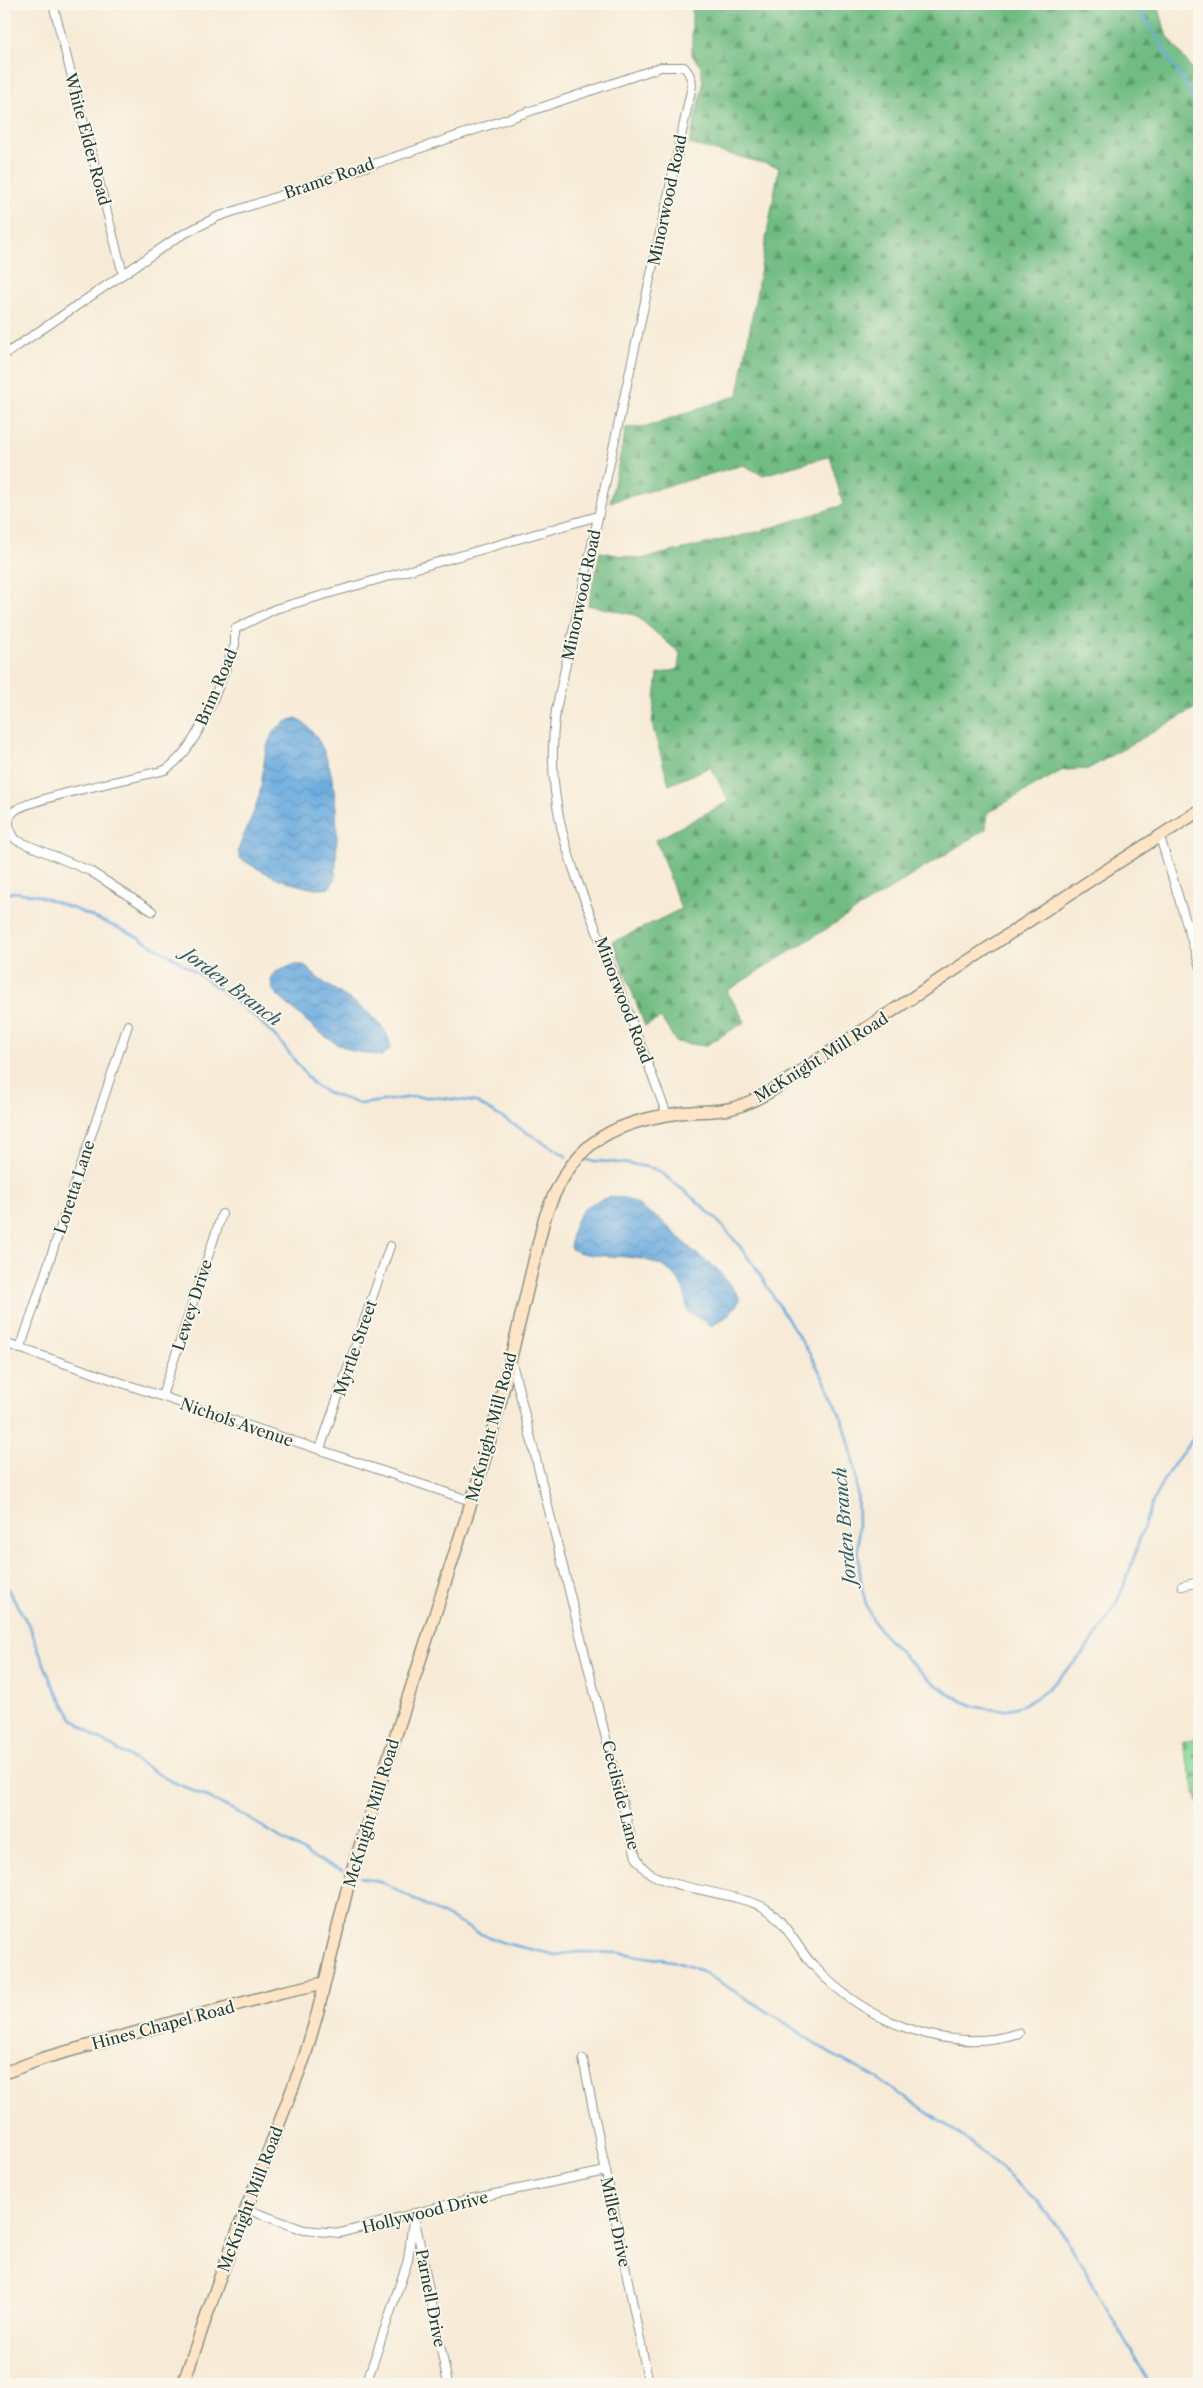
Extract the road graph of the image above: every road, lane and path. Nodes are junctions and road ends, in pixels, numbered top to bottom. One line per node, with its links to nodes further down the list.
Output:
1 (53, 4): 3 (street, White Elder Road)
2 (684, 68): 3 (street, Brame Road); 5 (street, Minorwood Road)
3 (123, 274): 4 (street, Brame Road)
4 (4, 355)
5 (598, 516): 8 (street, Brim Road); 11 (street, Minorwood Road)
6 (1199, 811): 7 (street, McKnight Mill Road)
7 (1160, 837): 9 (street); 11 (street, McKnight Mill Road)
8 (152, 911)
9 (1199, 964)
10 (128, 1025): 15 (street, Loretta Lane)
11 (667, 1115): 16 (street, McKnight Mill Road)
12 (222, 1214): 17 (street, Lewey Drive)
13 (390, 1246): 18 (street, Myrtle Street)
14 (4, 1343): 15 (street, Nichols Avenue)
15 (20, 1348): 17 (street, Nichols Avenue)
16 (510, 1359): 19 (street, McKnight Mill Road); 23 (street, Cecilside Lane)
17 (162, 1396): 18 (street, Nichols Avenue)
18 (320, 1449): 19 (street, Nichols Avenue)
19 (471, 1501): 22 (street, McKnight Mill Road)
20 (1199, 1582): 21 (street)
21 (1182, 1586)
22 (324, 1983): 25 (street, Hines Chapel Road); 27 (street, McKnight Mill Road)
23 (1019, 2032)
24 (583, 2059): 26 (street, Miller Drive)
25 (4, 2073)
26 (606, 2171): 28 (street, Hollywood Drive); 32 (street, Miller Drive)
27 (246, 2209): 28 (street, Hollywood Drive); 29 (street, McKnight Mill Road)
28 (414, 2213): 30 (street); 31 (street, Parnell Drive)
29 (184, 2384)
30 (366, 2384)
31 (448, 2384)
32 (649, 2384)

